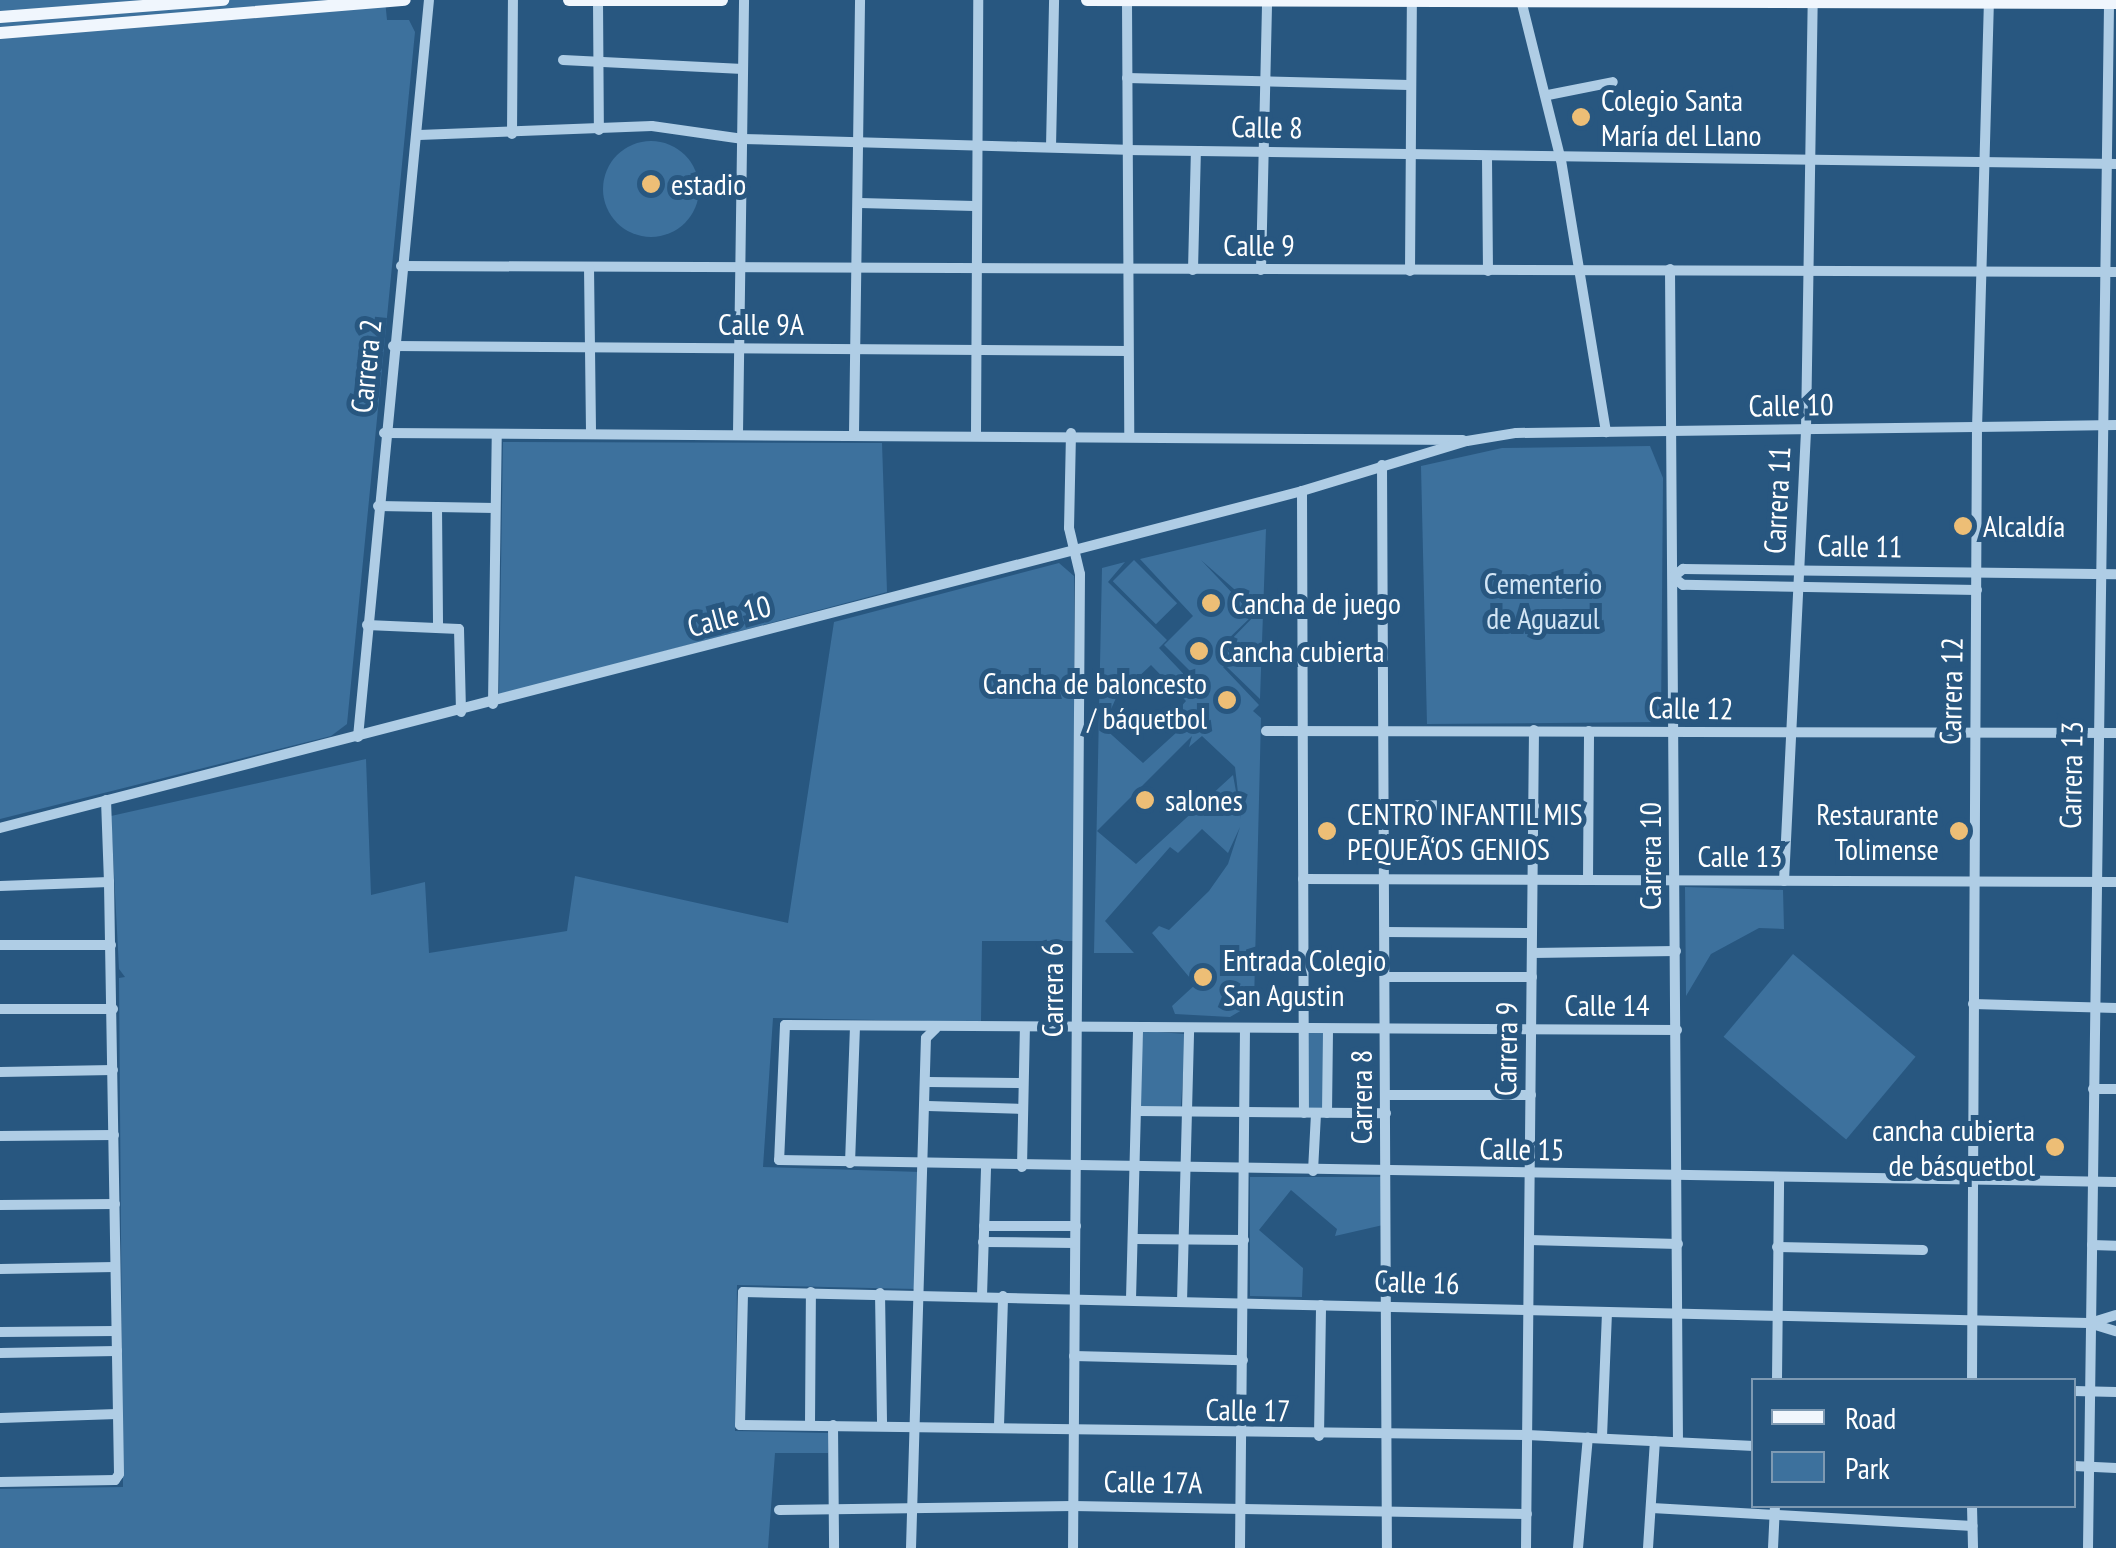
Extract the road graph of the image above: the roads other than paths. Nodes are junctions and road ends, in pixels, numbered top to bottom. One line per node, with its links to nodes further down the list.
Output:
1 (223, 0): 20 (main road)
2 (405, 0): 21 (main road)
3 (429, 0): 32 (street, Carrera 2)
4 (514, 0): 31 (street)
5 (569, 0): 6 (main road)
6 (598, 0): 7 (main road); 23 (street)
7 (722, 0)
8 (744, 0): 24 (street)
9 (860, 0): 34 (street)
10 (978, 0): 35 (street)
11 (1054, 0): 36 (street)
12 (1088, 0): 13 (main road)
13 (1127, 1): 14 (main road); 25 (street)
14 (1267, 1): 16 (main road); 26 (street)
15 (1989, 1): 18 (main road); 19 (main road); 44 (street, Carrera 12)
16 (1412, 2): 17 (main road); 28 (street)
17 (1522, 2): 18 (main road); 29 (street)
18 (1812, 2): 43 (street, Carrera 11)
19 (2112, 3): 45 (street, Carrera 13)
20 (0, 18)
21 (0, 33)
22 (562, 60): 23 (street)
23 (598, 62): 24 (street); 30 (street)
24 (743, 70): 33 (street)
25 (1126, 78): 26 (street); 37 (street)
26 (1262, 82): 28 (street); 39 (street)
27 (1613, 82): 29 (street)
28 (1408, 85): 40 (street)
29 (1548, 95): 42 (street)
30 (599, 130): 31 (street, Calle 8); 33 (street, Calle 8)
31 (512, 134): 32 (street, Calle 8)
32 (419, 135): 49 (street, Carrera 2)
33 (743, 138): 34 (street, Calle 8); 50 (street)
34 (861, 140): 35 (street, Calle 8); 46 (street)
35 (976, 143): 36 (street, Calle 8); 47 (street)
36 (1051, 147): 37 (street, Calle 8)
37 (1126, 150): 38 (street, Calle 8); 53 (street)
38 (1196, 151): 39 (street, Calle 8); 54 (street)
39 (1262, 151): 40 (street, Calle 8); 55 (street)
40 (1409, 156): 41 (street, Calle 8); 58 (street)
41 (1486, 158): 42 (street, Calle 8); 60 (street)
42 (1561, 160): 43 (street, Calle 8); 61 (street)
43 (1811, 161): 44 (street, Calle 8); 57 (street, Carrera 11)
44 (1983, 163): 45 (street, Calle 8); 59 (street, Carrera 12)
45 (2110, 164): 62 (street, Carrera 13)
46 (860, 203): 47 (street); 48 (street)
47 (974, 206): 52 (street)
48 (858, 264): 50 (street, Calle 9); 52 (street, Calle 9); 66 (street)
49 (402, 266): 51 (street, Calle 9); 64 (street, Carrera 2)
50 (740, 266): 51 (street, Calle 9); 67 (street)
51 (589, 267): 65 (street)
52 (974, 268): 53 (street, Calle 9); 68 (street)
53 (1128, 270): 54 (street, Calle 9); 69 (street)
54 (1193, 270): 55 (street, Calle 9)
55 (1261, 270): 58 (street, Calle 9)
56 (1670, 270): 57 (street, Calle 9); 61 (street, Calle 9); 83 (street, Carrera 10)
57 (1810, 270): 59 (street, Calle 9); 72 (street, Carrera 11)
58 (1410, 271): 60 (street, Calle 9)
59 (1982, 271): 62 (street, Calle 9); 73 (street, Carrera 12)
60 (1488, 272): 61 (street, Calle 9)
61 (1577, 272): 74 (street)
62 (2103, 272): 63 (street, Calle 9); 70 (street, Carrera 13)
63 (2116, 272)
64 (393, 346): 65 (street, Calle 9A); 75 (street, Carrera 2)
65 (590, 346): 67 (street, Calle 9A); 76 (street)
66 (856, 349): 67 (street, Calle 9A); 68 (street, Calle 9A); 78 (street)
67 (739, 350): 77 (street)
68 (976, 351): 69 (street, Calle 9A); 79 (street)
69 (1128, 351): 81 (street)
70 (2100, 426): 71 (street, Calle 10); 73 (street, Calle 10); 93 (street, Carrera 13)
71 (2116, 426)
72 (1806, 429): 73 (street, Calle 10); 83 (street, Calle 10); 91 (street, Carrera 11)
73 (1977, 429): 92 (street, Carrera 12)
74 (1606, 432): 83 (street, Calle 10); 84 (street, Calle 10)
75 (384, 433): 82 (street, Calle 10); 87 (street, Carrera 2)
76 (592, 433): 77 (street, Calle 10); 82 (street, Calle 10)
77 (738, 433): 78 (street, Calle 10)
78 (854, 433): 79 (street, Calle 10)
79 (976, 433): 80 (street, Calle 10)
80 (1071, 433): 81 (street, Calle 10); 90 (street, Carrera 6)
81 (1128, 433): 84 (street, Calle 10)
82 (496, 434): 89 (street)
83 (1672, 434): 95 (street, Carrera 10)
84 (1467, 441): 85 (street, Calle 10)
85 (1382, 465): 86 (street, Calle 10); 102 (street, Carrera 8)
86 (1302, 491): 90 (street, Calle 10); 105 (street)
87 (378, 506): 88 (street); 98 (street, Carrera 2)
88 (437, 507): 89 (street); 99 (street)
89 (496, 508): 100 (street)
90 (1075, 551): 100 (street, Calle 10); 144 (street, Carrera 6)
91 (1798, 570): 92 (street, Calle 11); 95 (street, Calle 11); 96 (street, Carrera 11)
92 (1976, 573): 93 (street, Calle 11); 97 (street, Carrera 12)
93 (2098, 574): 94 (street, Calle 11); 111 (street, Carrera 13)
94 (2116, 574)
95 (1673, 576): 96 (street, Calle 11); 107 (street, Carrera 10)
96 (1797, 586): 97 (street, Calle 11); 110 (street, Carrera 11)
97 (1977, 590): 108 (street, Carrera 12)
98 (368, 625): 99 (street); 112 (street, Carrera 2)
99 (438, 625): 101 (street)
100 (494, 704): 101 (street, Calle 10)
101 (460, 712): 112 (street, Calle 10)
102 (1384, 730): 103 (street, Calle 12); 105 (street, Calle 12); 114 (street, Carrera 8)
103 (1534, 730): 106 (street, Calle 12); 115 (street, Carrera 9)
104 (1266, 731): 105 (street, Calle 12)
105 (1303, 731): 117 (street)
106 (1589, 731): 107 (street, Calle 12); 120 (street)
107 (1674, 733): 110 (street, Calle 12); 121 (street, Carrera 10)
108 (1975, 733): 110 (street, Calle 12); 111 (street, Calle 12); 123 (street, Carrera 12)
109 (2116, 733): 111 (street, Calle 12)
110 (1792, 734): 122 (street, Carrera 11)
111 (2097, 734): 125 (street, Carrera 13)
112 (358, 737): 113 (street, Calle 10)
113 (106, 800): 116 (street, Calle 10); 124 (street)
114 (1384, 804): 115 (street); 118 (street, Carrera 8)
115 (1534, 806): 119 (street, Carrera 9)
116 (0, 828)
117 (1304, 880): 118 (street, Calle 13); 148 (street)
118 (1384, 880): 119 (street, Calle 13); 128 (street, Carrera 8)
119 (1533, 880): 120 (street, Calle 13); 129 (street, Carrera 9)
120 (1588, 880): 121 (street, Calle 13)
121 (1676, 880): 122 (street, Calle 13); 132 (street, Carrera 10)
122 (1784, 881): 123 (street, Calle 13)
123 (1974, 881): 125 (street, Calle 13); 136 (street, Carrera 12)
124 (109, 882): 127 (street); 131 (street)
125 (2095, 882): 126 (street, Calle 13); 137 (street, Carrera 13)
126 (2116, 882)
127 (0, 886)
128 (1385, 932): 129 (street); 134 (street, Carrera 8)
129 (1532, 932): 133 (street, Carrera 9)
130 (0, 945): 131 (street)
131 (111, 945): 140 (street)
132 (1676, 951): 133 (street); 152 (street, Carrera 10)
133 (1532, 953): 135 (street, Carrera 9)
134 (1385, 977): 135 (street); 150 (street, Carrera 8)
135 (1532, 977): 151 (street, Carrera 9)
136 (1973, 1004): 137 (street); 183 (street, Carrera 12)
137 (2094, 1007): 138 (street); 157 (street, Carrera 13)
138 (2116, 1008)
139 (0, 1009): 140 (street)
140 (113, 1009): 153 (street)
141 (855, 1027): 142 (street, Calle 14); 170 (street); 170 (street, Calle 15)
142 (937, 1028): 143 (street, Calle 14); 155 (street)
143 (1025, 1028): 144 (street, Calle 14); 156 (street)
144 (1077, 1028): 145 (street, Calle 14); 174 (street, Carrera 6)
145 (1138, 1028): 146 (street, Calle 14); 163 (street)
146 (1189, 1028): 147 (street, Calle 14); 164 (street)
147 (1245, 1028): 148 (street, Calle 14); 165 (street)
148 (1304, 1029): 149 (street, Calle 14); 166 (street)
149 (1328, 1029): 150 (street, Calle 14); 166 (street)
150 (1385, 1029): 151 (street, Calle 14); 160 (street, Carrera 8)
151 (1532, 1029): 152 (street, Calle 14); 159 (street, Carrera 9)
152 (1677, 1030): 181 (street, Carrera 10)
153 (113, 1070): 154 (street); 168 (street)
154 (0, 1072)
155 (928, 1082): 156 (street); 161 (street)
156 (1023, 1083): 162 (street)
157 (2093, 1088): 158 (street); 184 (street, Carrera 13)
158 (2116, 1089)
159 (1531, 1095): 160 (street); 180 (street, Carrera 9)
160 (1386, 1096): 167 (street, Carrera 8)
161 (928, 1106): 162 (street); 171 (street)
162 (1022, 1110): 173 (street)
163 (1139, 1111): 164 (street); 175 (street)
164 (1188, 1112): 165 (street); 176 (street)
165 (1245, 1112): 166 (street); 177 (street)
166 (1315, 1113): 167 (street); 178 (street)
167 (1386, 1113): 179 (street, Carrera 8)
168 (114, 1135): 169 (street); 186 (street)
169 (0, 1136)
170 (850, 1162): 171 (street, Calle 15)
171 (927, 1165): 172 (street, Calle 15); 205 (street)
172 (986, 1166): 173 (street, Calle 15); 188 (street)
173 (1022, 1167): 174 (street, Calle 15)
174 (1077, 1168): 175 (street, Calle 15); 189 (street, Carrera 6)
175 (1137, 1169): 176 (street, Calle 15); 190 (street)
176 (1187, 1170): 177 (street, Calle 15); 191 (street)
177 (1245, 1170): 178 (street, Calle 15); 192 (street)
178 (1312, 1171): 179 (street, Calle 15)
179 (1386, 1172): 180 (street, Calle 15); 213 (street, Carrera 8)
180 (1530, 1174): 181 (street, Calle 15); 193 (street, Carrera 9)
181 (1678, 1176): 182 (street, Calle 15); 196 (street, Carrera 10)
182 (1778, 1177): 183 (street, Calle 15); 199 (street)
183 (1973, 1180): 184 (street, Calle 15); 219 (street, Carrera 12)
184 (2092, 1182): 185 (street, Calle 15); 197 (street, Carrera 13)
185 (2116, 1182)
186 (114, 1204): 187 (street); 201 (street)
187 (0, 1205)
188 (984, 1226): 189 (street); 194 (street)
189 (1076, 1226): 195 (street, Carrera 6)
190 (1135, 1240): 191 (street); 209 (street)
191 (1183, 1240): 192 (street); 210 (street)
192 (1244, 1240): 211 (street)
193 (1529, 1240): 196 (street); 214 (street, Carrera 9)
194 (983, 1242): 195 (street); 206 (street)
195 (1076, 1243): 208 (street, Carrera 6)
196 (1678, 1244): 216 (street, Carrera 10)
197 (2092, 1246): 198 (street); 220 (street, Carrera 13)
198 (2116, 1246)
199 (1777, 1247): 200 (street); 218 (street)
200 (1923, 1250)
201 (115, 1267): 202 (street); 221 (street)
202 (0, 1269)
203 (812, 1292): 204 (street, Calle 16); 235 (street); 236 (street, Calle 16)
204 (880, 1294): 205 (street, Calle 16); 238 (street)
205 (922, 1294): 206 (street, Calle 16); 240 (street)
206 (982, 1296): 207 (street, Calle 16)
207 (1003, 1296): 208 (street, Calle 16); 239 (street)
208 (1076, 1296): 209 (street, Calle 16); 226 (street, Carrera 6)
209 (1131, 1299): 210 (street, Calle 16)
210 (1182, 1302): 211 (street, Calle 16)
211 (1243, 1305): 212 (street, Calle 16); 227 (street)
212 (1322, 1305): 213 (street, Calle 16); 243 (street)
213 (1388, 1305): 214 (street, Calle 16); 244 (street, Carrera 8)
214 (1529, 1313): 215 (street, Calle 16); 245 (street, Carrera 9)
215 (1607, 1313): 216 (street, Calle 16); 247 (street)
216 (1679, 1314): 218 (street, Calle 16); 249 (street, Carrera 10)
217 (2116, 1314): 220 (street, Calle 16)
218 (1774, 1319): 219 (street, Calle 16); 228 (street)
219 (1974, 1322): 220 (street, Calle 16); 229 (street, Carrera 12)
220 (2089, 1323): 222 (street, Calle 16); 231 (street, Carrera 13)
221 (116, 1331): 223 (street); 224 (street)
222 (2116, 1331)
223 (0, 1332)
224 (118, 1351): 225 (street); 233 (street)
225 (0, 1353)
226 (1074, 1356): 227 (street); 241 (street, Carrera 6)
227 (1243, 1360): 242 (street)
228 (1777, 1378)
229 (1972, 1378)
230 (2076, 1391): 231 (street)
231 (2087, 1391): 232 (street); 252 (street, Carrera 13)
232 (2116, 1392)
233 (117, 1414): 234 (street); 254 (street)
234 (0, 1418)
235 (810, 1424): 236 (street, Calle 17); 237 (street, Calle 17)
236 (740, 1425)
237 (833, 1425): 238 (street, Calle 17); 260 (street)
238 (882, 1425): 240 (street, Calle 17)
239 (1000, 1426): 240 (street, Calle 17); 241 (street, Calle 17)
240 (915, 1427): 256 (street)
241 (1073, 1427): 242 (street, Calle 17); 255 (street, Carrera 6)
242 (1242, 1436): 243 (street, Calle 17); 257 (street)
243 (1319, 1436): 244 (street, Calle 17)
244 (1388, 1436): 245 (street, Calle 17); 263 (street, Carrera 8)
245 (1528, 1436): 246 (street, Calle 17); 264 (street, Carrera 9)
246 (1588, 1437): 247 (street, Calle 17); 272 (street)
247 (1602, 1437): 248 (street, Calle 17)
248 (1655, 1441): 249 (street, Calle 17); 258 (street)
249 (1678, 1441): 250 (street, Calle 17)
250 (1751, 1446)
251 (2076, 1466): 252 (street)
252 (2087, 1466): 253 (street); 276 (street, Carrera 13)
253 (2116, 1468)
254 (0, 1482)
255 (1073, 1506): 256 (street, Calle 17A); 257 (street, Calle 17A); 268 (street, Carrera 6)
256 (912, 1508): 260 (street, Calle 17A); 267 (street)
257 (1239, 1508): 263 (street, Calle 17A); 269 (street)
258 (1652, 1508): 262 (street); 273 (street)
259 (1972, 1508): 265 (street)
260 (834, 1509): 261 (street, Calle 17A); 266 (street)
261 (778, 1510)
262 (1775, 1510): 265 (street); 274 (street)
263 (1387, 1512): 264 (street, Calle 17A); 270 (street, Carrera 8)
264 (1526, 1514): 271 (street, Carrera 9)
265 (1972, 1526): 275 (street)
266 (834, 1548)
267 (911, 1548)
268 (1073, 1548)
269 (1240, 1548)
270 (1387, 1548)
271 (1526, 1548)
272 (1578, 1548)
273 (1648, 1548)
274 (1773, 1548)
275 (1973, 1548)
276 (2088, 1548)

